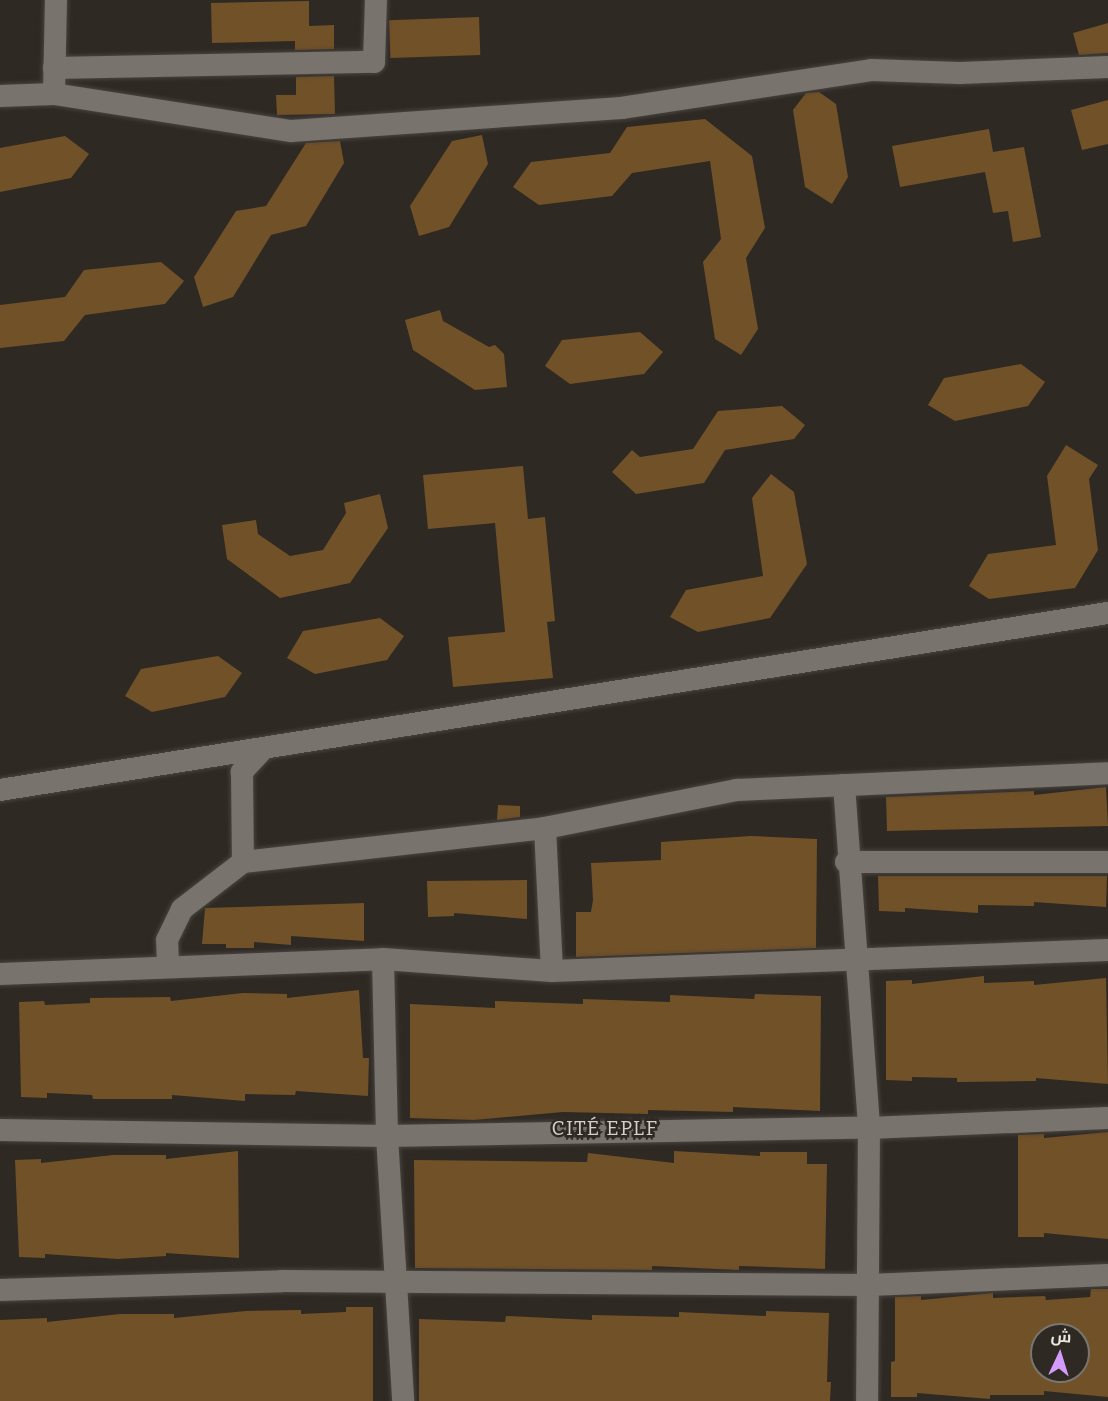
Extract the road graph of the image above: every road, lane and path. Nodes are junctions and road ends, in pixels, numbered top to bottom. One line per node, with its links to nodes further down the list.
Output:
1 (56, 0): 4 (street)
2 (376, 0): 4 (street)
3 (1108, 67): 5 (street)
4 (54, 68): 5 (street)
5 (54, 94): 6 (street)
6 (0, 96)
7 (1108, 613): 8 (street)
8 (264, 748): 11 (street); 13 (street)
9 (1108, 773): 10 (street)
10 (843, 785): 12 (street); 14 (street)
11 (0, 790)
12 (545, 828): 13 (street); 20 (street)
13 (243, 862): 19 (street)
14 (846, 862): 15 (street); 18 (street)
15 (1108, 862)
16 (1108, 950): 18 (street)
17 (384, 959): 19 (street); 20 (street); 25 (street)
18 (854, 960): 20 (street); 23 (street)
19 (168, 965): 21 (street)
20 (552, 971)
21 (0, 974)
22 (1108, 1118): 23 (street)
23 (869, 1128): 25 (street); 28 (street)
24 (0, 1130): 25 (street)
25 (387, 1136): 27 (street)
26 (1108, 1275): 28 (street)
27 (396, 1284): 28 (street); 29 (street); 30 (street)
28 (870, 1285): 31 (street)
29 (0, 1290)
30 (403, 1401)
31 (867, 1401)

